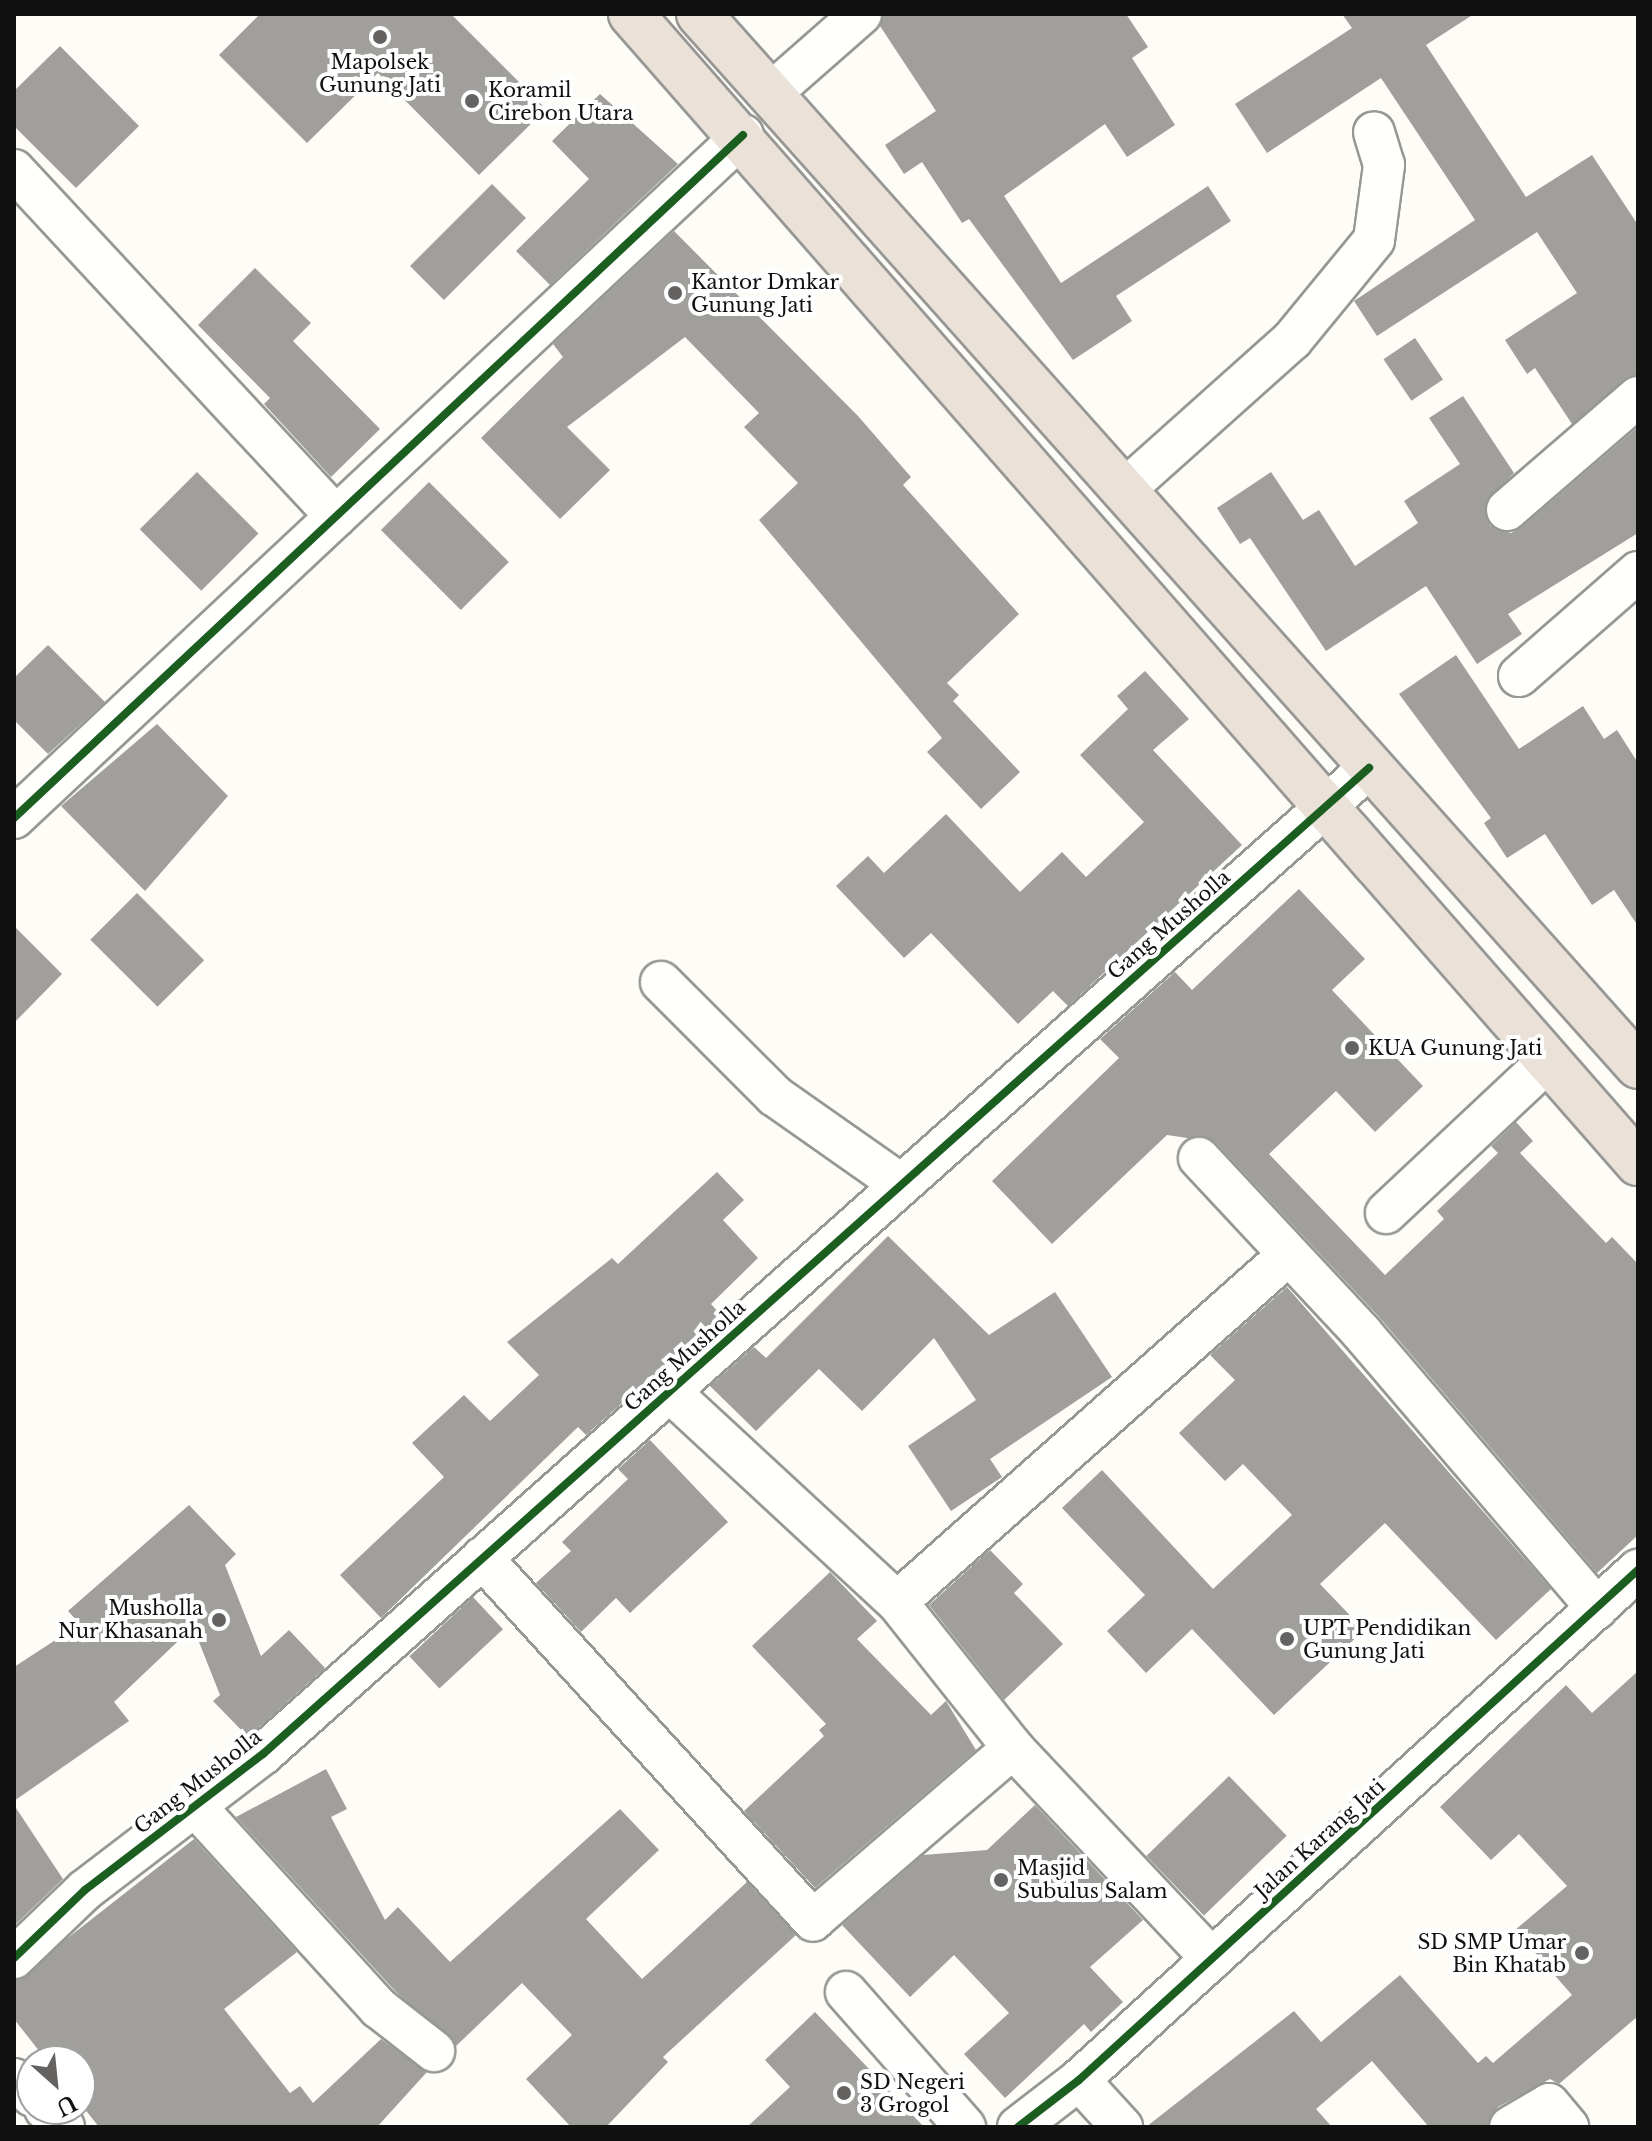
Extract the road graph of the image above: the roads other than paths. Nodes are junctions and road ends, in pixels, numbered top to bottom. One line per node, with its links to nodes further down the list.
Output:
1 (631, 14): 6 (highway)
2 (699, 14): 4 (highway)
3 (861, 14): 4 (street)
4 (770, 94): 7 (highway)
5 (1374, 132): 11 (street)
6 (743, 135): 9 (highway); 13 (street)
7 (819, 150): 9 (highway); 11 (highway)
8 (14, 170): 13 (street)
9 (787, 183): 17 (highway)
10 (1638, 397): 12 (street)
11 (1123, 491): 16 (highway)
12 (1507, 510)
13 (336, 516): 18 (street)
14 (1638, 572): 15 (street)
15 (1519, 676)
16 (1369, 768): 17 (street, Gang Musholla); 21 (highway)
17 (1329, 806): 20 (highway); 24 (street, Gang Musholla)
18 (14, 818)
19 (661, 982): 24 (street)
20 (1548, 1061): 22 (highway); 25 (street)
21 (1638, 1066)
22 (1635, 1152)
23 (1199, 1158): 26 (street)
24 (900, 1184): 27 (street, Gang Musholla)
25 (1386, 1213)
26 (1287, 1256): 30 (street); 31 (street)
27 (670, 1392): 28 (street, Gang Musholla); 30 (street)
28 (482, 1558): 32 (street); 33 (street, Gang Musholla)
29 (1638, 1570): 31 (street, Jalan Karang Jati)
30 (897, 1602): 32 (street)
31 (1597, 1608): 35 (street, Jalan Karang Jati)
32 (1013, 1748): 35 (street)
33 (195, 1806): 34 (street, Gang Musholla); 37 (street)
34 (14, 1958)
35 (1212, 1959): 38 (street, Jalan Karang Jati)
36 (846, 1992): 39 (street)
37 (434, 2051)
38 (1079, 2080): 40 (street, Jalan Karang Jati); 41 (street)
39 (965, 2127)
40 (1018, 2127)
41 (1122, 2127)
42 (1510, 2127): 43 (street)
43 (1568, 2127)

